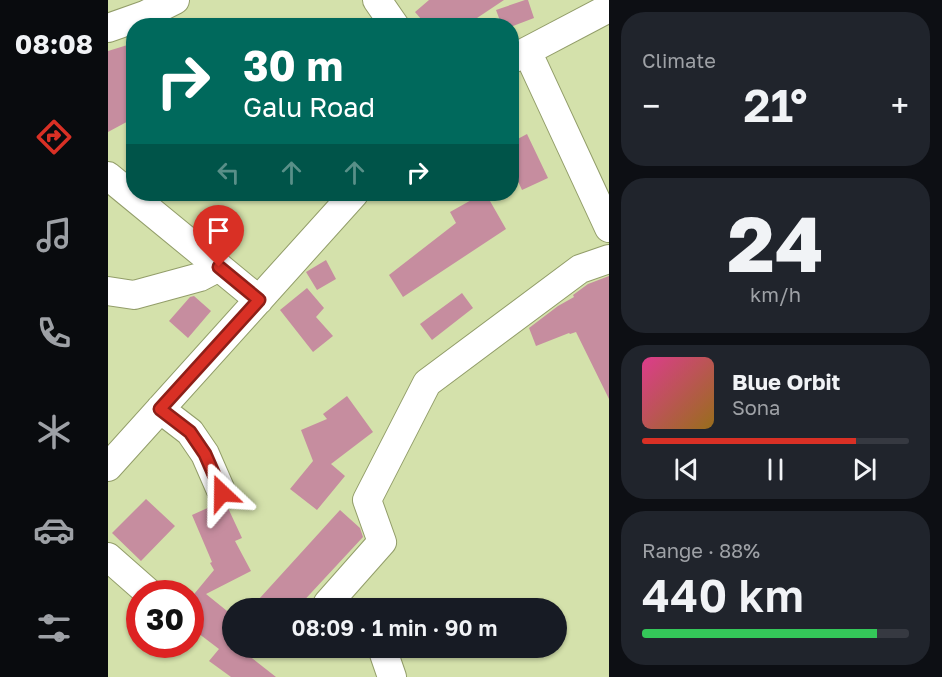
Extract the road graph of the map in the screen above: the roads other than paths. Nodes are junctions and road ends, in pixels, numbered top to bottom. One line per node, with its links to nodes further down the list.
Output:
1 (175, 0): 4 (street)
2 (377, 0): 5 (street)
3 (609, 8): 8 (street)
4 (136, 18)
5 (389, 18)
6 (126, 22): 7 (street)
7 (108, 28)
8 (520, 55): 13 (street)
9 (108, 176): 10 (street)
10 (126, 191)
11 (138, 201): 15 (street)
12 (348, 201): 17 (street)
13 (609, 228)
14 (609, 259): 23 (street)
15 (219, 267): 16 (street); 17 (street)
16 (108, 291)
17 (259, 300): 18 (street)
18 (160, 409): 19 (street); 20 (street)
19 (108, 467)
20 (222, 493)
21 (108, 557): 22 (street)
22 (134, 580)
23 (332, 598)
24 (385, 658): 25 (street)
25 (392, 677)

